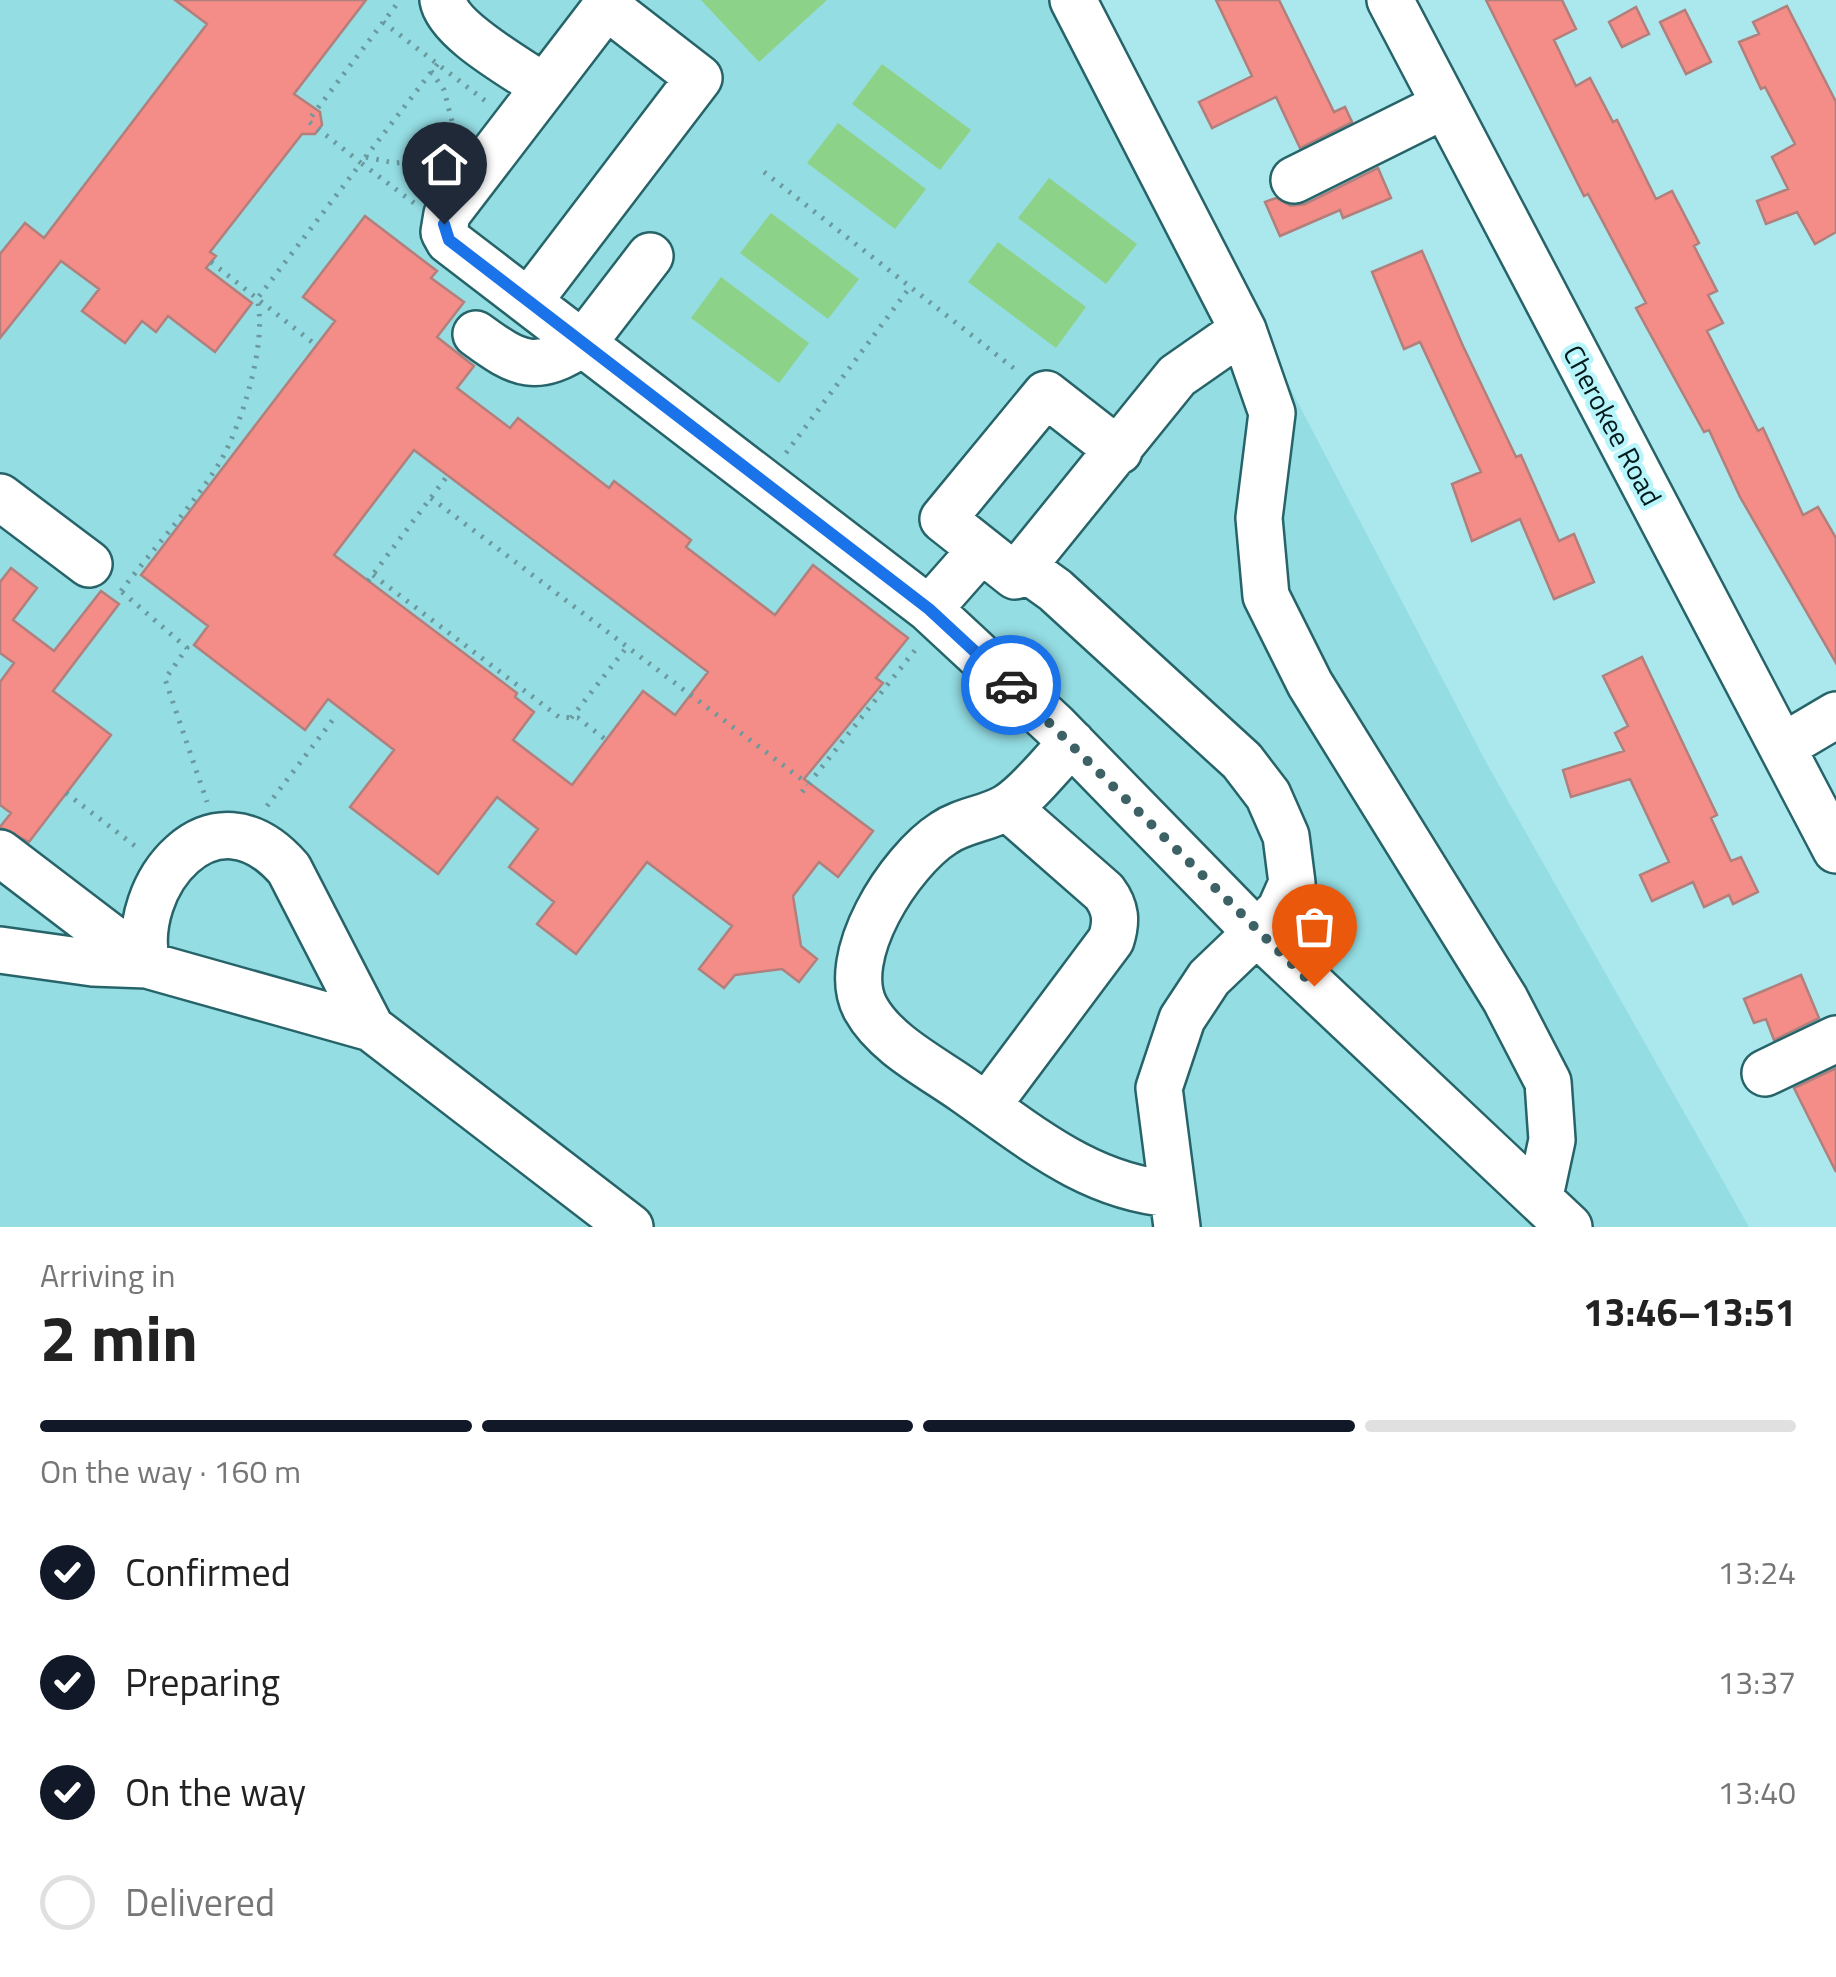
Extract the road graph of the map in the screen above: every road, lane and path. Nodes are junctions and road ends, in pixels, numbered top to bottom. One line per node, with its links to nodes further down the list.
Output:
1 (1073, 0): 24 (street)
2 (1390, 0): 11 (street, Cherokee Road)
3 (398, 2): 5 (path); 6 (path)
4 (608, 3): 10 (street); 23 (street)
5 (426, 7): 10 (street)
6 (384, 22): 8 (path); 15 (path)
7 (444, 54): 8 (path)
8 (437, 64): 9 (path); 12 (path)
9 (431, 71): 13 (path); 15 (path)
10 (544, 87): 23 (street)
11 (1445, 104): 17 (street); 44 (street, Cherokee Road)
12 (500, 111)
13 (456, 143)
14 (446, 159): 15 (path)
15 (363, 160): 18 (path); 22 (path)
16 (764, 172): 21 (path)
17 (1294, 180)
18 (423, 210)
19 (650, 256): 26 (street)
20 (210, 262): 22 (path)
21 (910, 287): 28 (path); 31 (path)
22 (258, 299): 27 (path); 36 (path)
23 (529, 301): 26 (street)
24 (1243, 330): 29 (street); 61 (street)
25 (476, 334): 26 (street)
26 (584, 342): 31 (street)
27 (317, 346)
28 (1046, 394): 29 (street); 34 (street)
29 (1119, 450): 35 (street)
30 (448, 475): 33 (path)
31 (764, 482): 37 (street)
32 (0, 497): 36 (street)
33 (431, 498): 38 (path); 41 (path)
34 (982, 550): 35 (street); 37 (street)
35 (1023, 567): 53 (street)
36 (105, 577): 49 (path)
37 (934, 614): 43 (street); 45 (path)
38 (626, 647): 41 (path); 45 (path)
39 (1836, 715): 44 (street)
40 (335, 717): 49 (path)
41 (572, 718): 42 (path)
42 (606, 740)
43 (1072, 743): 48 (street); 53 (street)
44 (1782, 747): 50 (street, Cherokee Road)
45 (808, 784): 46 (path)
46 (802, 792)
47 (66, 793): 52 (path)
48 (1007, 807): 59 (street); 59 (street)
49 (231, 834): 52 (street); 56 (street)
50 (1836, 850)
51 (0, 853): 55 (street)
52 (169, 872): 55 (street)
53 (1257, 933): 60 (street); 61 (street)
54 (0, 950): 55 (street)
55 (147, 965): 56 (street)
56 (371, 1028): 62 (street)
57 (1836, 1039): 58 (street)
58 (1765, 1074)
59 (987, 1106): 60 (street)
60 (1175, 1211)
61 (1555, 1212)
62 (630, 1227)

